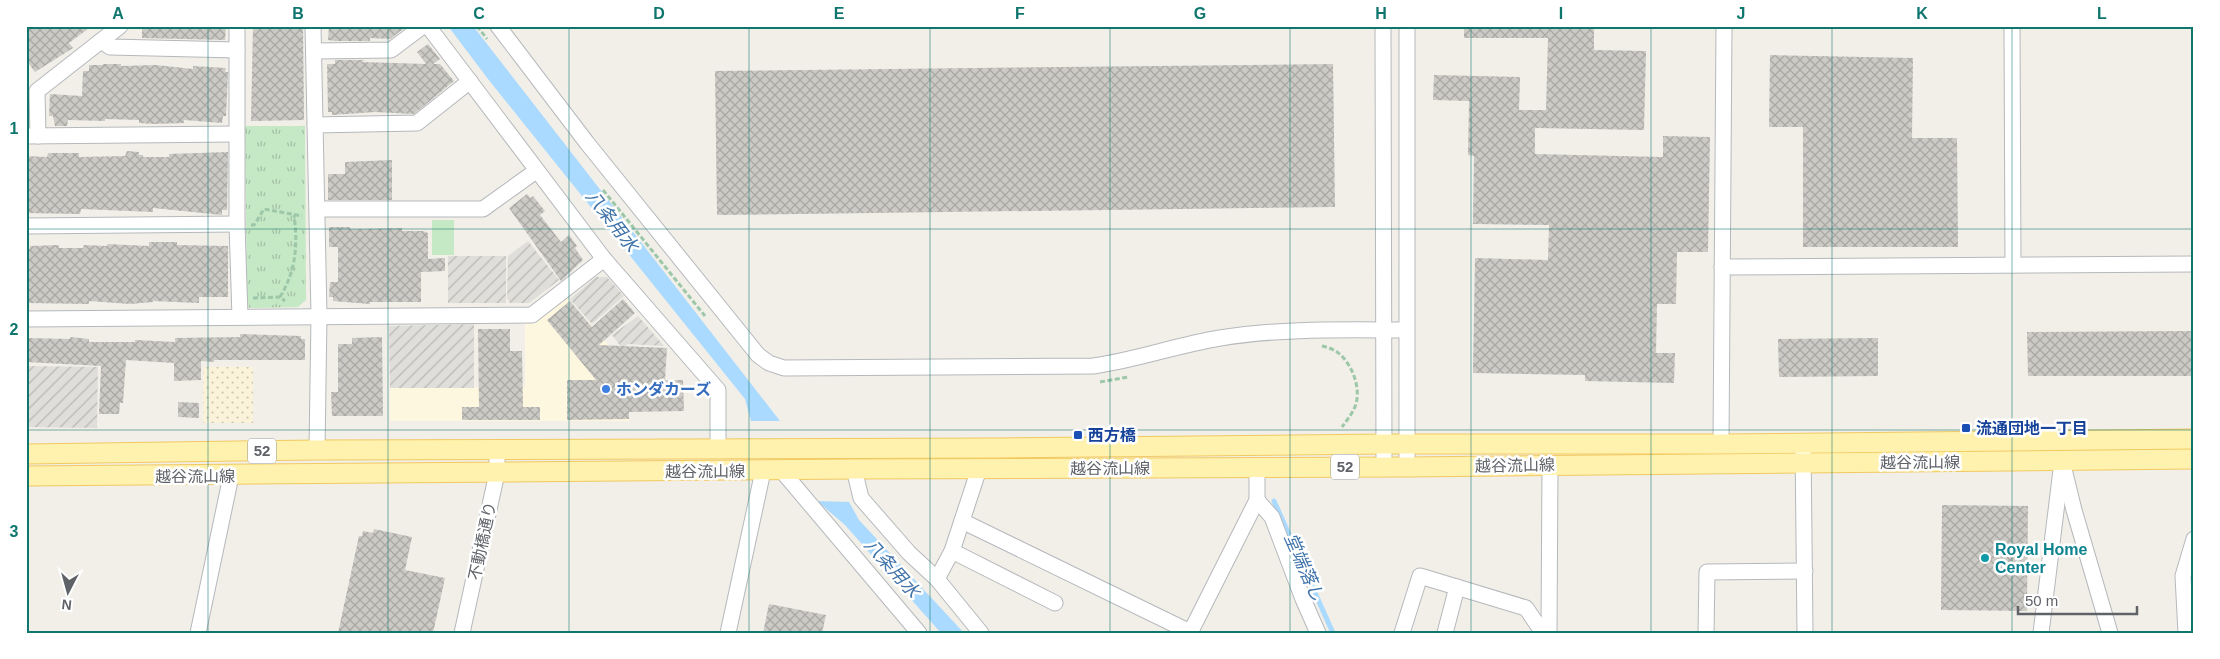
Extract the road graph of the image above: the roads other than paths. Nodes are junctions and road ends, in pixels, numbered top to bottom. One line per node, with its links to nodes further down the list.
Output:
1 (120, 26): 11 (street)
2 (237, 26): 12 (street)
3 (313, 26): 13 (street)
4 (422, 26): 13 (street)
5 (428, 26): 14 (street)
6 (498, 26): 29 (street)
7 (1384, 26): 29 (street)
8 (1407, 26): 30 (street)
9 (1724, 26): 25 (street)
10 (2012, 26): 24 (street)
11 (101, 41): 12 (street); 17 (street)
12 (237, 50): 16 (street)
13 (314, 51): 15 (street)
14 (470, 81): 15 (street); 18 (street)
15 (315, 125): 19 (street)
16 (236, 134): 17 (street); 20 (street)
17 (32, 136)
18 (536, 171): 19 (street); 22 (street)
19 (318, 213): 26 (street)
20 (237, 224): 21 (street); 27 (street)
21 (26, 226)
22 (604, 259): 26 (street); 36 (street)
23 (2194, 264): 24 (street)
24 (2013, 265): 25 (street)
25 (1722, 267): 35 (street)
26 (319, 316): 27 (street); 37 (street)
27 (240, 317): 28 (street)
28 (26, 319)
29 (1383, 330): 30 (street); 33 (street)
30 (1406, 330): 34 (street)
31 (2194, 439): 32 (main road, 越谷流山線 / 52)
32 (1803, 442): 35 (main road, 越谷流山線 / 52); 42 (street)
33 (1384, 444): 34 (main road, 越谷流山線 / 52); 36 (main road, 越谷流山線 / 52); 45 (street)
34 (1407, 444): 35 (main road, 越谷流山線 / 52); 46 (street)
35 (1721, 444)
36 (718, 448): 38 (main road, 越谷流山線 / 52)
37 (317, 450): 38 (main road, 越谷流山線 / 52); 39 (main road, 越谷流山線 / 52)
38 (497, 450): 50 (street, 不動橋通り)
39 (26, 454)
40 (2194, 459): 41 (main road, 越谷流山線 / 52)
41 (2062, 461): 42 (main road, 越谷流山線 / 52); 74 (street); 75 (street)
42 (1803, 463): 43 (main road, 越谷流山線 / 52); 57 (street)
43 (1550, 465): 46 (main road, 越谷流山線 / 52); 71 (street)
44 (1257, 467): 45 (main road, 越谷流山線 / 52); 48 (main road, 越谷流山線 / 52); 53 (street)
45 (1384, 467): 46 (main road, 越谷流山線 / 52)
46 (1407, 467)
47 (854, 469): 48 (main road, 越谷流山線 / 52); 49 (main road, 越谷流山線 / 52); 58 (street)
48 (979, 470): 54 (street)
49 (773, 471): 50 (main road, 越谷流山線 / 52); 64 (street); 65 (street)
50 (497, 472): 52 (main road, 越谷流山線 / 52); 63 (street, 不動橋通り)
51 (26, 476): 52 (main road, 越谷流山線 / 52)
52 (231, 476): 62 (street)
53 (1257, 500): 61 (street); 67 (street)
54 (962, 521): 56 (street); 61 (street)
55 (2194, 539): 76 (street)
56 (952, 551): 58 (street); 60 (street)
57 (1805, 571): 72 (street); 73 (street)
58 (937, 579): 66 (street)
59 (1457, 587): 68 (street); 69 (street); 70 (street)
60 (1055, 603)
61 (1190, 632)
62 (198, 633)
63 (462, 633)
64 (728, 633)
65 (919, 633)
66 (981, 633)
67 (1318, 633)
68 (1402, 633)
69 (1445, 633)
70 (1543, 633)
71 (1549, 633)
72 (1706, 633)
73 (1805, 633)
74 (2041, 633)
75 (2110, 633)
76 (2186, 633)

